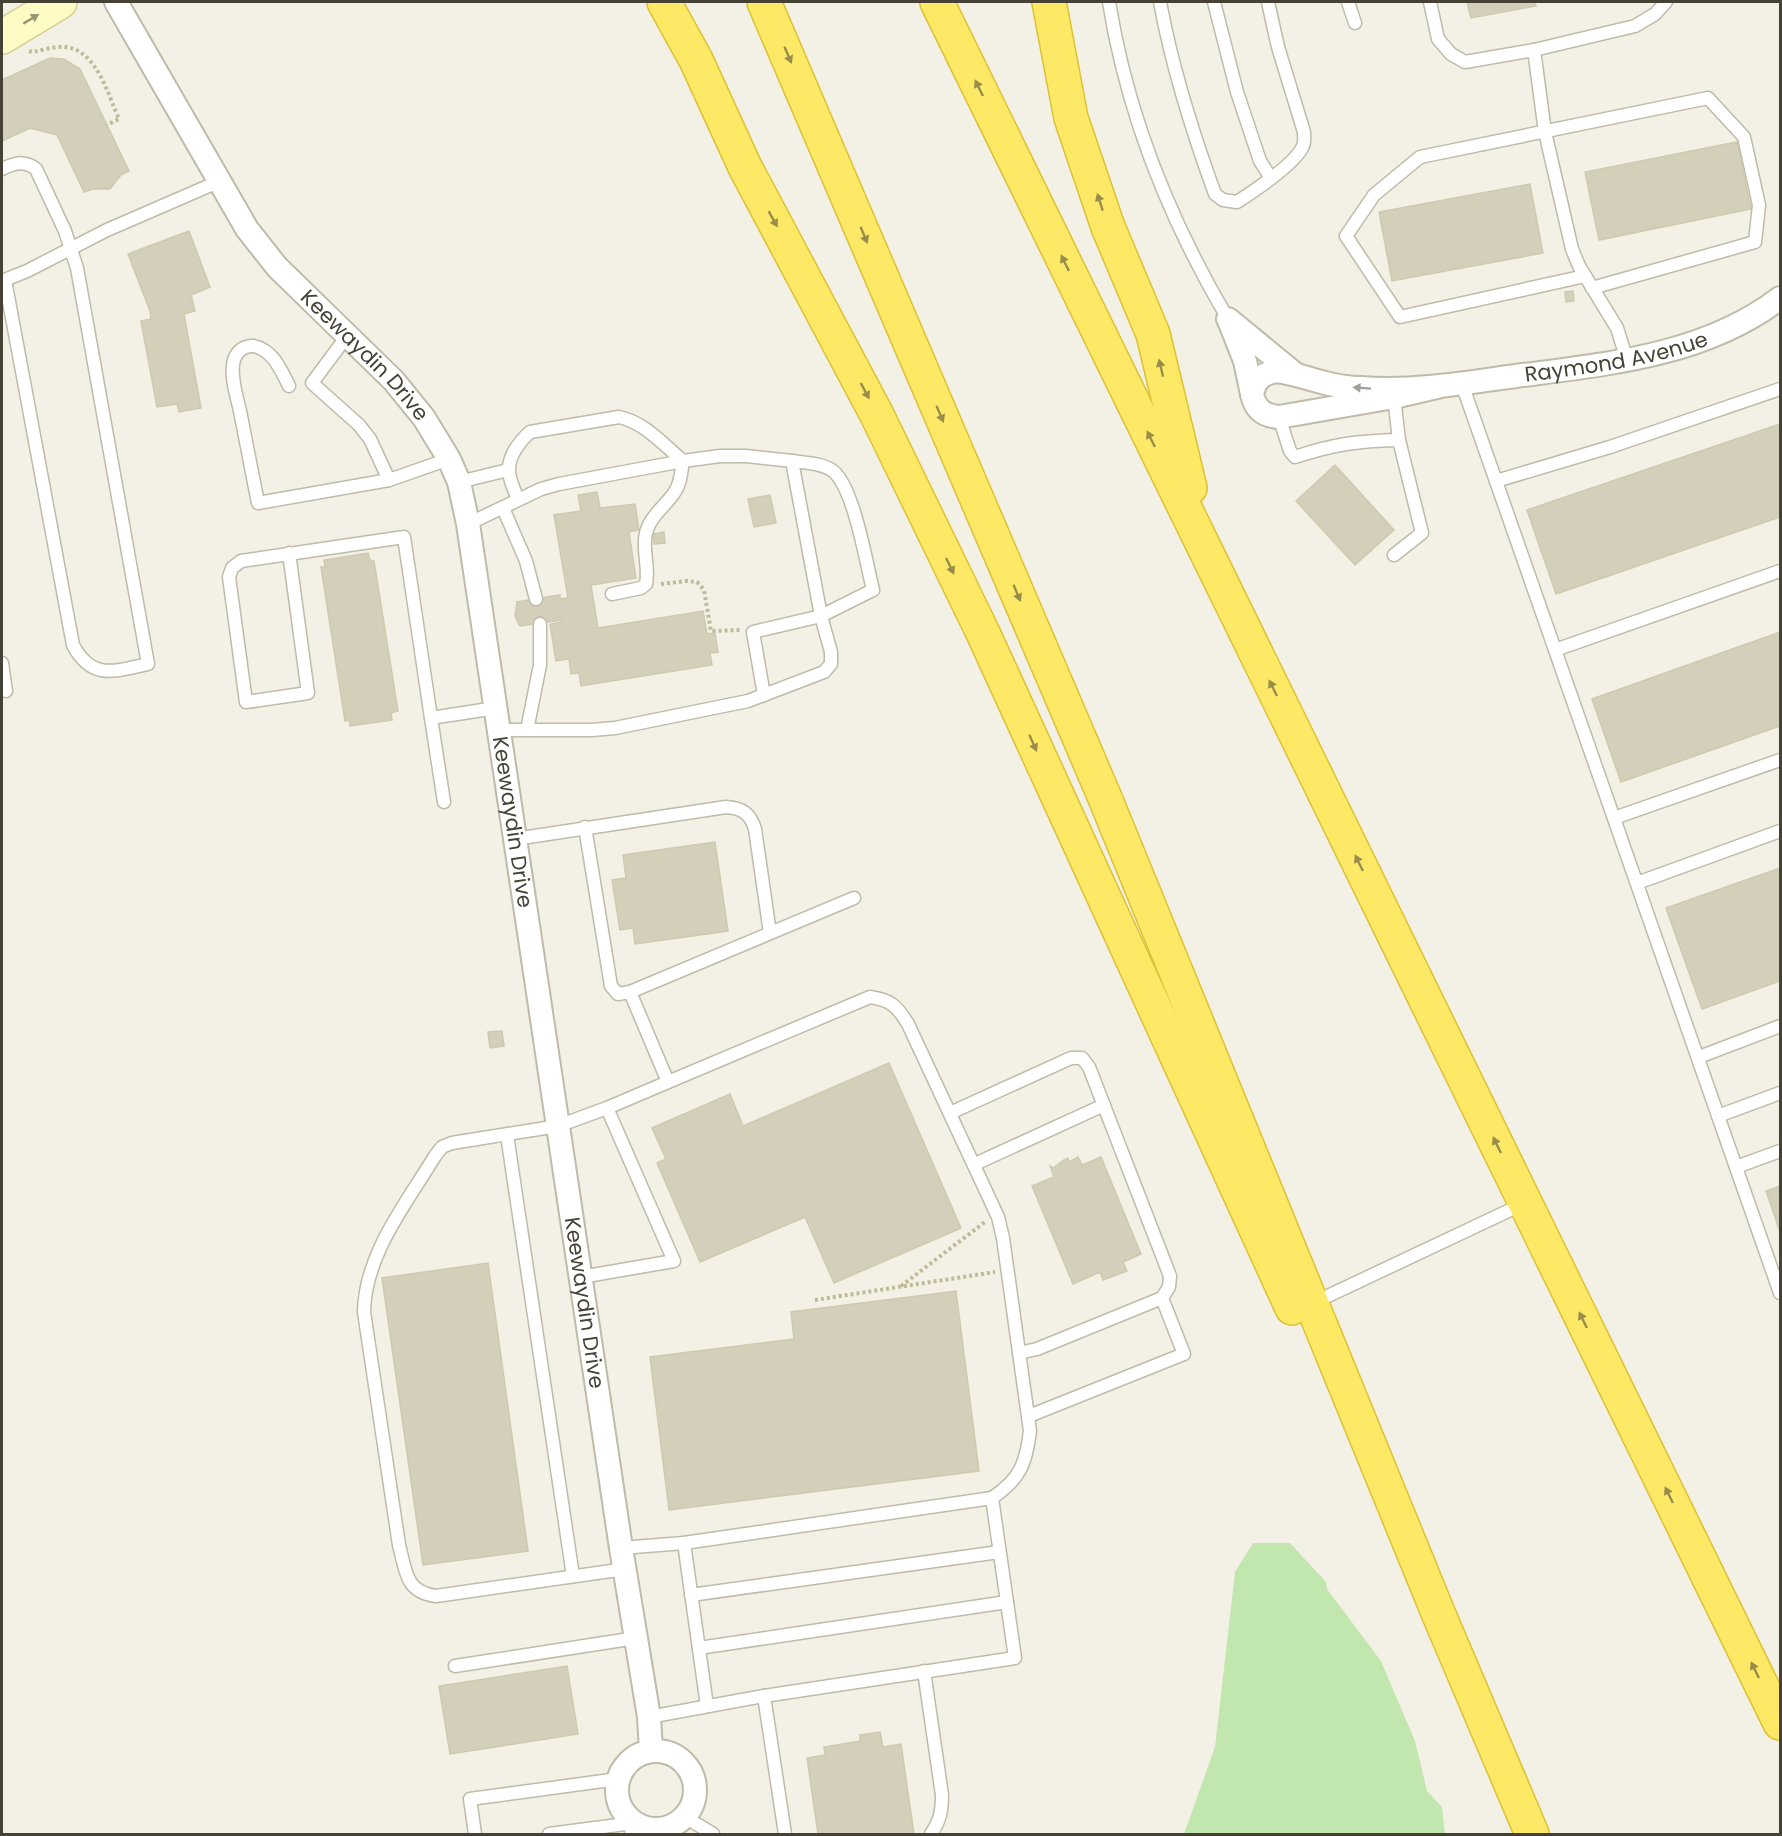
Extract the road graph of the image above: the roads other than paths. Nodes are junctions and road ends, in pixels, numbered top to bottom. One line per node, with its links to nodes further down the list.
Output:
1 (60, 2): 16 (main road, one-way to 1)
2 (116, 2): 22 (street, Keewaydin Drive)
3 (642, 2): 19 (highway)
4 (664, 2): 19 (highway)
5 (764, 2): 91 (highway, one-way to 91)
6 (937, 2): 49 (highway, one-way to 6)
7 (1049, 2): 49 (highway, one-way to 7)
8 (1109, 2): 28 (lane)
9 (1160, 2): 21 (lane)
10 (1214, 2): 21 (lane)
11 (1268, 2): 21 (lane)
12 (1348, 2): 15 (lane)
13 (1430, 2): 17 (lane)
14 (1666, 2): 17 (lane)
15 (1355, 24)
16 (14, 42)
17 (1534, 50): 18 (lane)
18 (1545, 132): 24 (lane); 24 (lane); 26 (lane)
19 (745, 167): 101 (highway, one-way to 101)
20 (2, 169): 23 (lane)
21 (1270, 178)
22 (220, 181): 23 (lane); 29 (street, Keewaydin Drive)
23 (72, 248): 25 (lane); 25 (lane)
24 (1585, 276): 26 (lane)
25 (3, 280)
26 (1592, 288): 30 (lane)
27 (1780, 298): 30 (street, Raymond Avenue)
28 (1228, 319): 31 (street); 35 (street)
29 (347, 336): 39 (street, Keewaydin Drive); 43 (lane)
30 (1627, 360): 32 (street, Raymond Avenue)
31 (1295, 374): 32 (street, Raymond Avenue, one-way to 31); 35 (street, Raymond Avenue)
32 (1452, 385): 36 (street, Raymond Avenue); 44 (lane)
33 (289, 386): 43 (lane)
34 (1780, 389): 44 (lane)
35 (1252, 394): 37 (street)
36 (1394, 397): 37 (street, Raymond Avenue); 38 (lane)
37 (1279, 417): 38 (lane)
38 (1399, 440): 51 (lane)
39 (449, 459): 43 (lane); 45 (street, Keewaydin Drive)
40 (683, 461): 41 (lane); 42 (lane); 46 (lane); 53 (lane)
41 (792, 461): 55 (lane); 55 (lane)
42 (508, 470): 45 (lane); 46 (lane)
43 (389, 480)
44 (1496, 481): 57 (lane)
45 (459, 482): 48 (street, Keewaydin Drive)
46 (518, 500): 47 (lane)
47 (503, 508): 48 (lane); 54 (lane)
48 (468, 524): 62 (street, Keewaydin Drive)
49 (1204, 548): 87 (highway, one-way to 49)
50 (289, 553): 50 (lane); 61 (lane)
51 (1394, 555)
52 (1780, 570): 57 (lane)
53 (612, 594)
54 (536, 599)
55 (820, 616): 60 (lane); 60 (lane)
56 (540, 624): 63 (lane)
57 (1556, 650): 66 (lane)
58 (2, 663): 59 (lane)
59 (6, 691)
60 (764, 695): 63 (lane)
61 (431, 718): 62 (lane); 65 (lane)
62 (497, 719): 63 (lane); 69 (street, Keewaydin Drive)
63 (527, 730)
64 (1780, 760): 66 (lane)
65 (444, 801)
66 (1614, 818): 70 (lane)
67 (585, 827): 69 (lane); 72 (lane); 73 (lane)
68 (1780, 831): 70 (lane)
69 (515, 839): 82 (street, Keewaydin Drive)
70 (1637, 883): 75 (lane)
71 (854, 898): 72 (lane)
72 (770, 933): 73 (lane)
73 (630, 992): 76 (lane)
74 (1780, 1026): 75 (lane)
75 (1699, 1057): 81 (lane)
76 (668, 1082): 79 (lane); 80 (lane)
77 (1780, 1093): 81 (lane)
78 (1104, 1106): 80 (lane); 85 (lane); 90 (lane)
79 (607, 1108): 82 (lane); 88 (lane)
80 (951, 1113): 85 (lane)
81 (1718, 1116): 86 (lane)
82 (558, 1126): 83 (lane); 88 (street, Keewaydin Drive)
83 (507, 1135): 98 (lane); 98 (lane)
84 (1780, 1151): 86 (lane)
85 (975, 1164): 92 (lane)
86 (1736, 1167): 89 (lane)
87 (1525, 1203): 91 (lane); 109 (highway, one-way to 87)
88 (581, 1277): 97 (street, Keewaydin Drive)
89 (1780, 1293)
90 (1162, 1298): 92 (lane); 93 (lane)
91 (1312, 1304): 101 (highway)
92 (1019, 1353): 93 (lane)
93 (1029, 1416): 94 (lane)
94 (992, 1498): 95 (lane); 96 (lane)
95 (684, 1543): 97 (lane); 99 (lane)
96 (999, 1552): 99 (lane); 100 (lane)
97 (623, 1559): 98 (lane); 102 (street, Keewaydin Drive)
98 (573, 1576)
99 (691, 1595): 103 (lane)
100 (1007, 1602): 103 (lane); 105 (lane)
101 (1439, 1615): 119 (highway)
102 (636, 1638): 104 (lane); 108 (street, Keewaydin Drive)
103 (699, 1648): 107 (lane)
104 (455, 1666)
105 (924, 1671): 106 (lane); 118 (lane)
106 (764, 1696): 107 (lane); 117 (lane)
107 (707, 1706): 108 (lane)
108 (649, 1717): 110 (street, Keewaydin Drive)
109 (1780, 1723)
110 (651, 1751): 111 (street); 112 (street)
111 (618, 1779): 113 (street); 114 (lane)
112 (686, 1817): 113 (street); 116 (lane)
113 (632, 1829): 115 (lane)
114 (475, 1834)
115 (549, 1834)
116 (713, 1834)
117 (785, 1834)
118 (931, 1834)
119 (1532, 1834)

